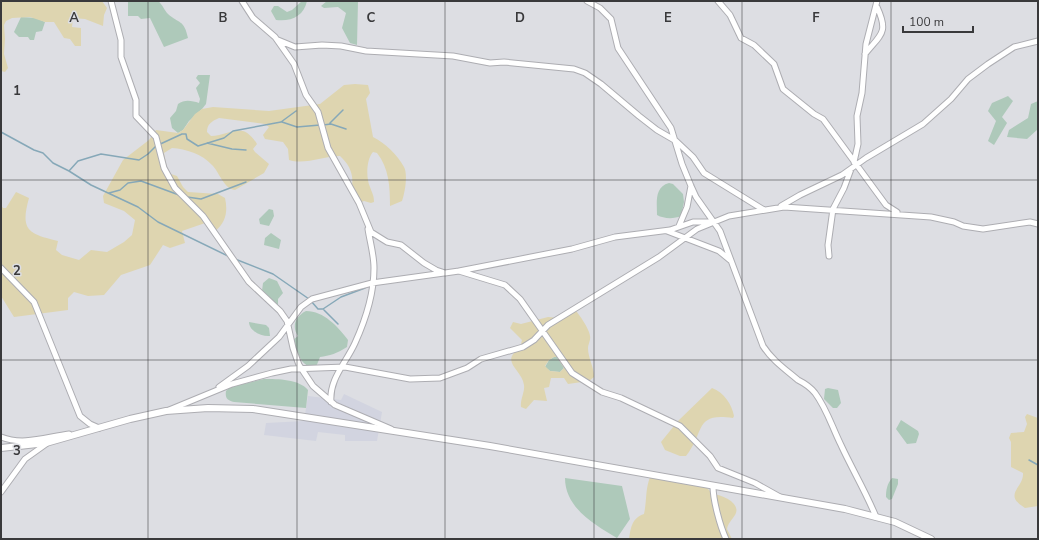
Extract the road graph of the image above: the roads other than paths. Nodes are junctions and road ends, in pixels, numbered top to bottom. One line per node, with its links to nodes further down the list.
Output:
1 (111, 1): 30 (street)
2 (242, 1): 7 (street)
3 (588, 1): 10 (street)
4 (718, 1): 11 (street)
5 (877, 1): 6 (street)
6 (877, 7): 9 (street); 9 (street)
7 (277, 40): 10 (street); 20 (street)
8 (1038, 41): 11 (street)
9 (865, 55): 11 (street)
10 (676, 141): 13 (street); 16 (street)
11 (856, 162): 12 (street); 17 (street)
12 (850, 169): 14 (street); 15 (street)
13 (691, 186): 18 (street); 21 (street)
14 (778, 208): 15 (street); 16 (street)
15 (833, 209): 17 (street); 24 (street)
16 (765, 210): 18 (street)
17 (900, 213): 19 (street)
18 (714, 221): 21 (street); 23 (street); 25 (street)
19 (1038, 224)
20 (367, 226): 28 (street); 29 (street)
21 (679, 226): 22 (street)
22 (666, 231): 23 (street); 27 (street)
23 (686, 238): 25 (street); 31 (street)
24 (828, 256)
25 (731, 262): 48 (street)
26 (1, 268): 37 (street)
27 (459, 271): 28 (street); 31 (street)
28 (445, 273): 29 (street)
29 (372, 283): 30 (street); 32 (street)
30 (288, 324): 33 (street); 34 (street)
31 (543, 331): 32 (street); 47 (street)
32 (342, 367): 33 (street); 35 (street)
33 (301, 368): 34 (street); 35 (street)
34 (209, 393): 36 (street)
35 (331, 402): 38 (street)
36 (166, 411): 37 (street); 38 (street)
37 (99, 428): 39 (street)
38 (396, 431): 45 (street)
39 (82, 432): 41 (street); 42 (street)
40 (1, 437): 41 (street)
41 (12, 441): 43 (street)
42 (46, 443): 43 (street); 46 (street)
43 (24, 446): 44 (street)
44 (1, 448)
45 (714, 486): 47 (street); 49 (street)
46 (1, 492)
47 (784, 499): 48 (street)
48 (876, 516): 50 (street)
49 (726, 539)
50 (931, 539)

